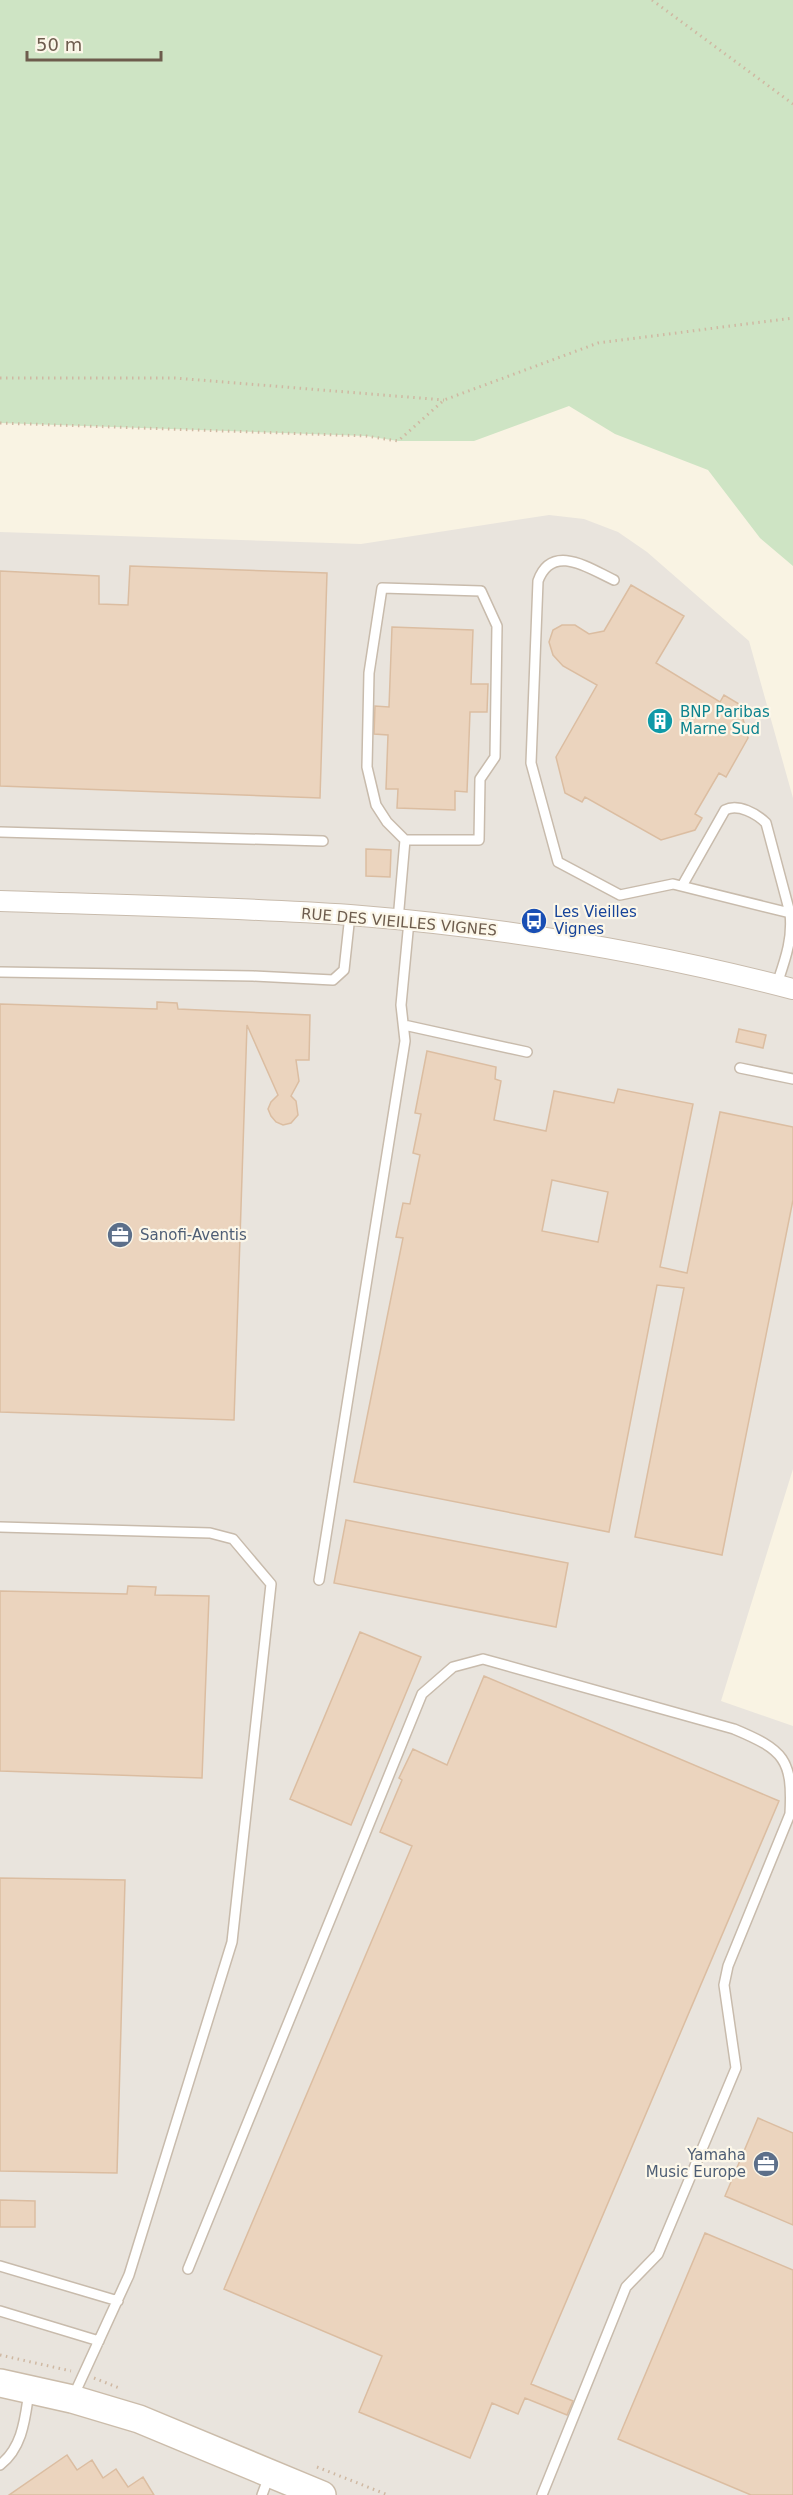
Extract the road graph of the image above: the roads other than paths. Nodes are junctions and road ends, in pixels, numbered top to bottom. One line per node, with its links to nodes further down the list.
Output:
1 (614, 580): 5 (lane)
2 (0, 832): 4 (lane)
3 (405, 840): 3 (lane); 9 (lane)
4 (323, 842)
5 (682, 885): 7 (lane); 7 (lane)
6 (0, 901): 8 (street, RUE DES VIEILLES VIGNES)
7 (790, 913): 11 (lane)
8 (350, 915): 9 (street, RUE DES VIEILLES VIGNES); 10 (lane)
9 (404, 920): 11 (street, RUE DES VIEILLES VIGNES); 12 (lane)
10 (0, 972)
11 (785, 986)
12 (404, 1025): 13 (lane); 17 (lane)
13 (527, 1052)
14 (740, 1068): 15 (lane)
15 (793, 1079)
16 (0, 1527): 20 (lane)
17 (319, 1580)
18 (1, 2269): 20 (lane)
19 (188, 2269): 29 (lane)
20 (118, 2301): 22 (lane)
21 (0, 2311): 22 (lane)
22 (99, 2340): 25 (lane)
23 (0, 2383): 24 (main road)
24 (29, 2390): 25 (main road); 26 (lane)
25 (72, 2399): 27 (main road)
26 (0, 2465)
27 (266, 2484): 28 (main road)
28 (322, 2495)
29 (542, 2495)

